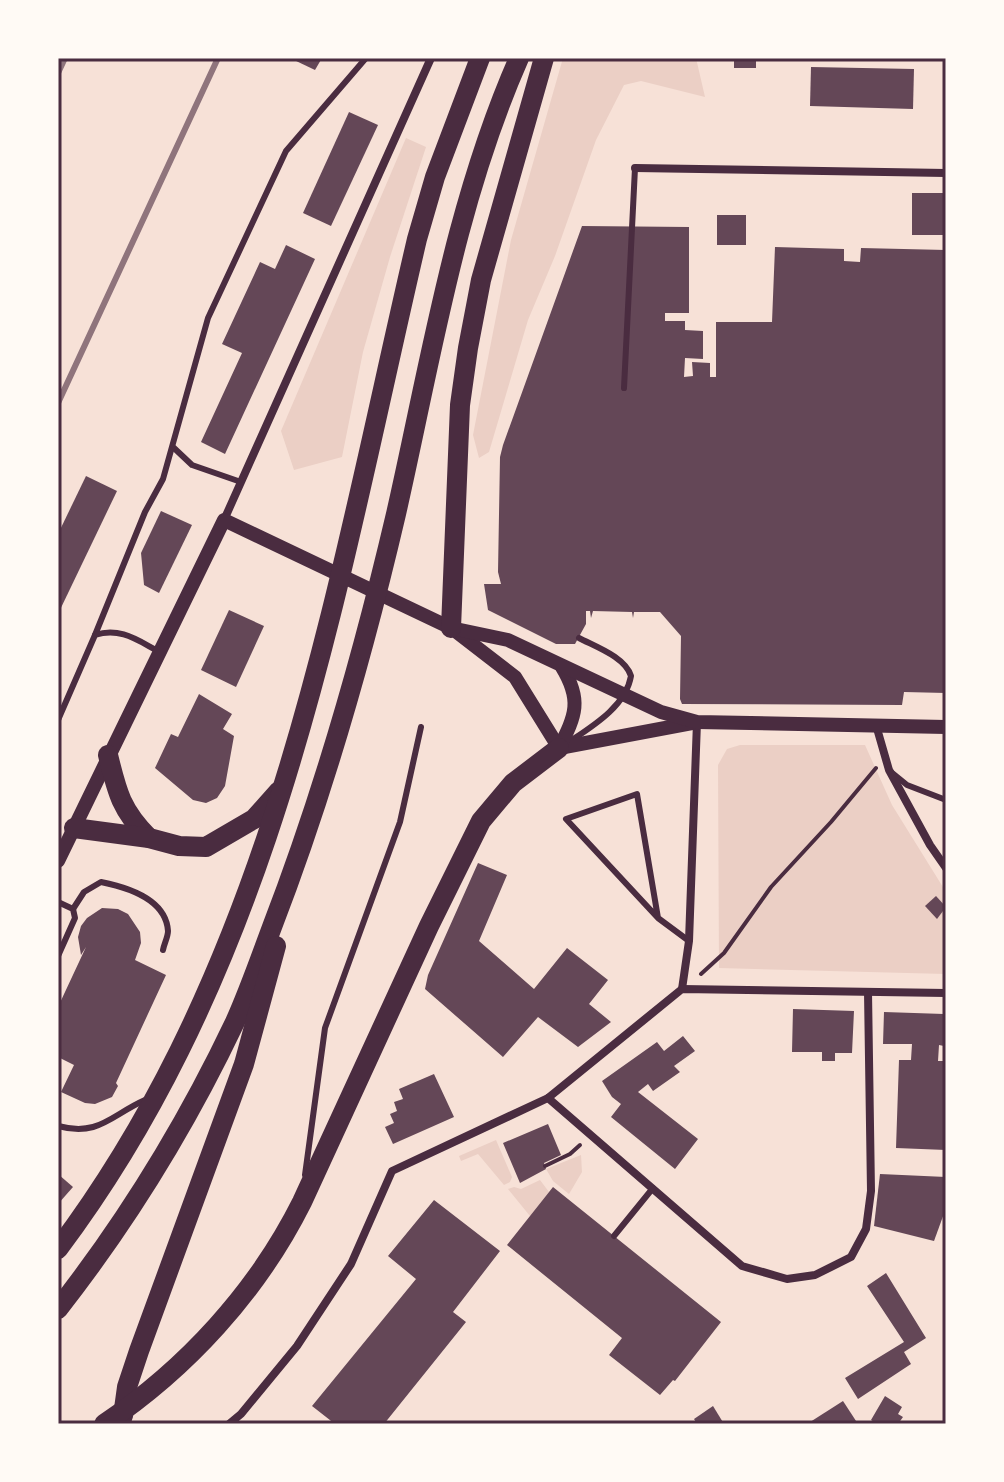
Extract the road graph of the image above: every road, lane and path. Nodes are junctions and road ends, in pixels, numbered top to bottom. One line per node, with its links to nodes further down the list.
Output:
1 (366, 58): 9 (lane)
2 (431, 58): 10 (street)
3 (480, 58): 27 (highway)
4 (519, 58): 33 (highway)
5 (544, 58): 12 (highway)
6 (635, 168): 7 (street); 8 (lane)
7 (946, 173)
8 (624, 388)
9 (174, 448): 10 (lane); 13 (lane)
10 (241, 482): 11 (street)
11 (224, 520): 12 (street); 15 (street)
12 (451, 628): 16 (street); 23 (street)
13 (95, 635): 15 (lane); 18 (lane)
14 (579, 638): 17 (lane)
15 (159, 652): 24 (street)
16 (562, 667): 17 (street); 23 (street)
17 (623, 696): 19 (street); 23 (lane)
18 (58, 720)
19 (697, 722): 20 (street); 23 (street); 37 (street)
20 (876, 725): 22 (street); 25 (street)
21 (421, 727): 50 (lane)
22 (946, 727)
23 (559, 748): 50 (highway)
24 (108, 755): 29 (street); 30 (highway)
25 (885, 757): 26 (street); 40 (path)
26 (889, 770): 28 (lane); 32 (street)
27 (285, 784): 30 (highway); 44 (highway)
28 (946, 800)
29 (74, 828): 30 (highway); 31 (street)
30 (149, 838)
31 (58, 861)
32 (946, 868)
33 (293, 873): 53 (highway); 55 (highway)
34 (58, 902): 35 (lane)
35 (73, 909): 38 (lane); 39 (lane)
36 (658, 918): 36 (lane); 37 (lane)
37 (689, 941): 41 (street)
38 (163, 950)
39 (58, 956)
40 (708, 969)
41 (682, 989): 42 (street); 45 (street)
42 (868, 992): 43 (street); 49 (street)
43 (946, 993)
44 (156, 1095): 46 (lane); 52 (highway)
45 (548, 1098): 47 (street); 56 (street)
46 (58, 1126)
47 (589, 1134): 48 (path); 49 (street)
48 (545, 1166)
49 (653, 1188): 51 (lane)
50 (302, 1202): 54 (highway)
51 (614, 1236)
52 (58, 1249)
53 (58, 1309)
54 (104, 1424)
55 (124, 1424)
56 (229, 1424)

